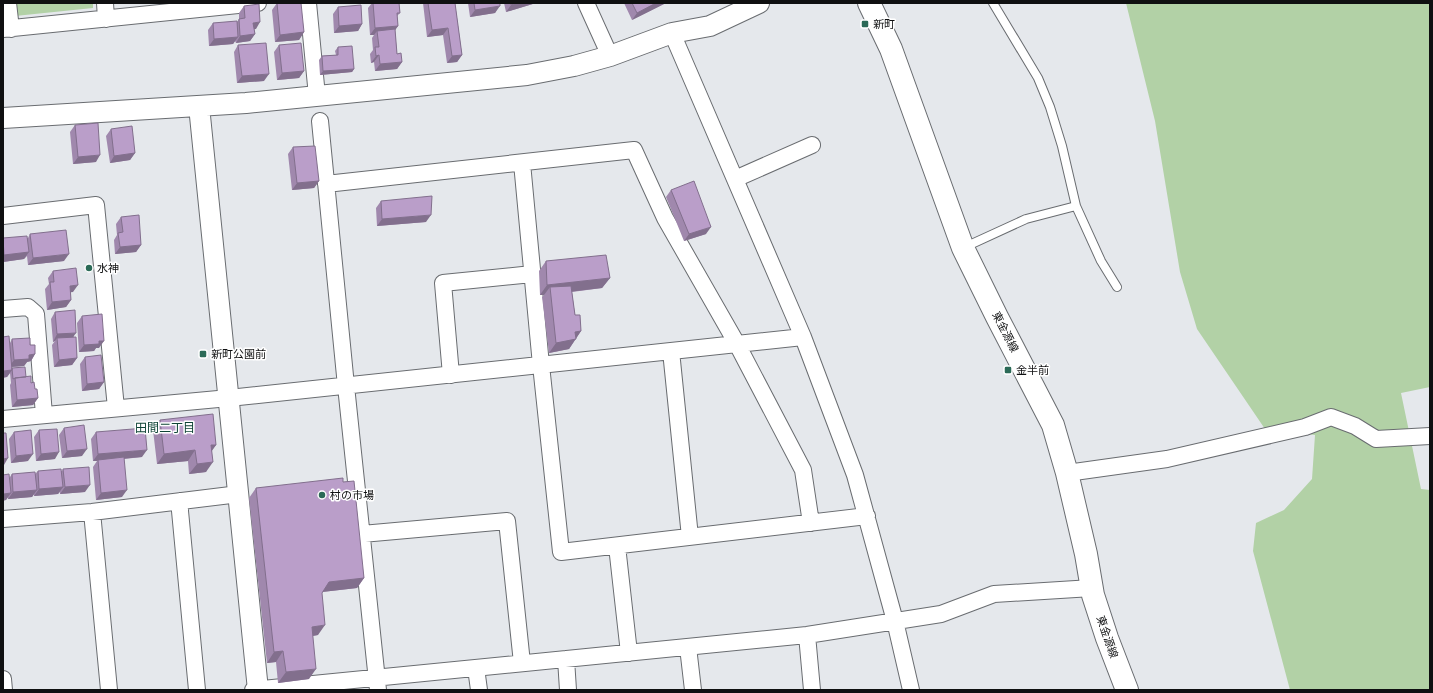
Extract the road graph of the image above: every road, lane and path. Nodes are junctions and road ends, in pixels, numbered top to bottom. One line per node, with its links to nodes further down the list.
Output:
1 (8, 3): 10 (street)
2 (258, 3): 8 (street)
3 (308, 3): 13 (street)
4 (586, 3): 12 (street)
5 (759, 3): 11 (street)
6 (869, 3): 23 (main road, 東金源線)
7 (993, 3): 21 (lane)
8 (201, 6): 9 (street)
9 (105, 11): 10 (street)
10 (7, 29)
11 (672, 33): 12 (street); 19 (street)
12 (610, 56): 13 (street)
13 (317, 96): 14 (street)
14 (199, 106): 15 (street); 33 (street)
15 (3, 118)
16 (320, 121): 20 (street)
17 (812, 145): 19 (street)
18 (522, 163): 20 (street); 24 (street); 28 (street)
19 (735, 179): 27 (street)
20 (326, 184): 32 (street)
21 (1076, 206): 23 (lane); 25 (lane)
22 (3, 216): 34 (street)
23 (963, 248): 38 (main road, 東金源線)
24 (532, 274): 30 (street); 31 (street)
25 (1117, 287)
26 (3, 309): 35 (street)
27 (803, 337): 28 (street); 42 (street)
28 (737, 344): 29 (street); 44 (street)
29 (671, 351): 30 (street); 46 (street)
30 (541, 366): 31 (street); 47 (street)
31 (451, 375): 32 (street)
32 (346, 386): 33 (street); 45 (street)
33 (229, 398): 34 (street); 39 (street)
34 (116, 408): 35 (street)
35 (44, 415): 36 (street)
36 (3, 419)
37 (1430, 436): 38 (street)
38 (1067, 473): 48 (main road, 東金源線)
39 (239, 494): 40 (street); 61 (street)
40 (180, 501): 41 (street); 60 (street)
41 (92, 512): 43 (street); 59 (street)
42 (867, 516): 44 (street); 49 (street)
43 (3, 519)
44 (811, 523): 46 (street)
45 (362, 534): 54 (street); 57 (street)
46 (690, 537): 47 (street)
47 (617, 546): 52 (street)
48 (1092, 588): 49 (street); 67 (main road, 東金源線)
49 (894, 621): 50 (street); 66 (street)
50 (807, 635): 51 (street); 65 (street)
51 (688, 647): 52 (street); 64 (street)
52 (629, 653): 53 (street)
53 (566, 659): 54 (street); 63 (street)
54 (522, 663): 55 (street)
55 (476, 668): 57 (street); 62 (street)
56 (3, 679): 58 (street)
57 (378, 684): 61 (street)
58 (4, 690)
59 (109, 690)
60 (197, 690)
61 (256, 690)
62 (479, 690)
63 (568, 690)
64 (693, 690)
65 (812, 690)
66 (911, 690)
67 (1127, 690)

